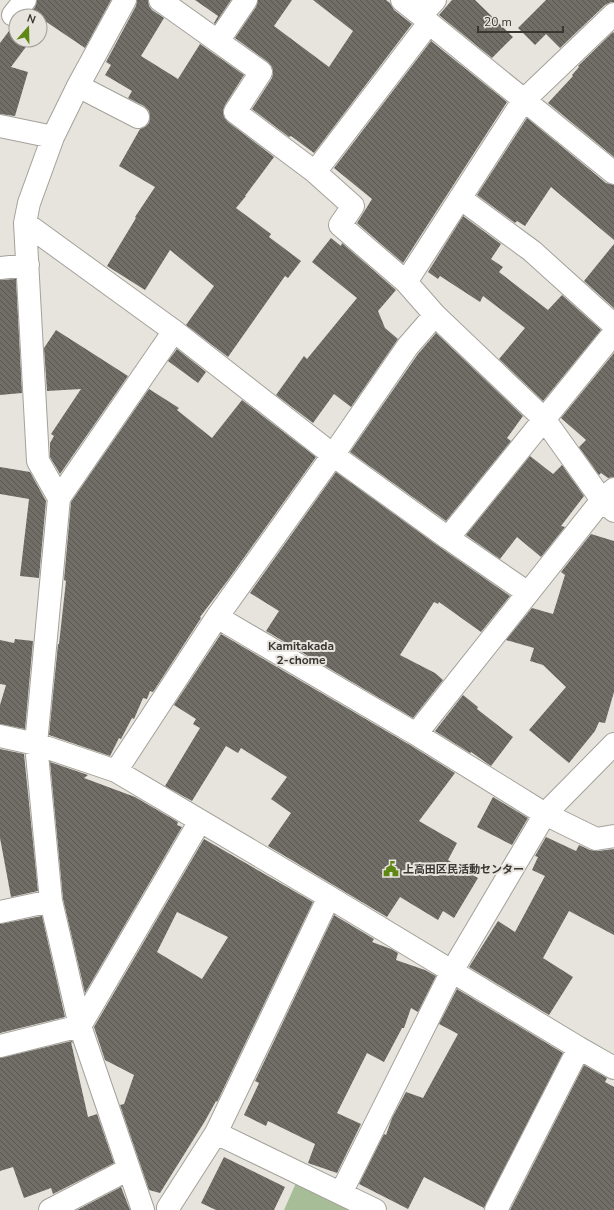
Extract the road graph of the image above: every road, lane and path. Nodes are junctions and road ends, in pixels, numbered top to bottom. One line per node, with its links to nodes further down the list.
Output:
1 (125, 0): 8 (street)
2 (160, 0): 7 (street)
3 (246, 0): 7 (street)
4 (402, 0): 5 (street)
5 (428, 13): 9 (street); 13 (street)
6 (614, 14): 9 (street)
7 (218, 41): 13 (street)
8 (78, 86): 10 (street); 12 (street)
9 (523, 101): 14 (street); 15 (street)
10 (138, 117)
11 (0, 126): 12 (street)
12 (53, 137): 16 (street)
13 (315, 172): 19 (street)
14 (614, 173)
15 (460, 198): 19 (street); 21 (street)
16 (25, 223): 17 (street); 22 (street)
17 (28, 265): 18 (street); 26 (street)
18 (0, 268)
19 (406, 282): 20 (street)
20 (435, 315): 24 (street); 25 (street)
21 (614, 324)
22 (174, 331): 25 (street); 26 (street)
23 (614, 333): 24 (street)
24 (544, 419): 27 (street); 28 (street)
25 (333, 455): 28 (street); 30 (street)
26 (60, 498): 33 (street)
27 (610, 500): 29 (street)
28 (448, 538): 29 (street)
29 (528, 593): 31 (street)
30 (217, 617): 31 (street); 35 (street)
31 (416, 734): 36 (street)
32 (0, 736): 33 (street)
33 (36, 744): 35 (street); 40 (street)
34 (614, 744): 36 (street)
35 (116, 771): 37 (street)
36 (545, 814): 38 (street); 42 (street)
37 (200, 821): 39 (street); 43 (street)
38 (614, 836)
39 (329, 897): 42 (street); 47 (street)
40 (51, 901): 41 (street); 43 (street)
41 (0, 912)
42 (452, 971): 45 (street); 49 (street)
43 (80, 1026): 44 (street); 48 (street)
44 (0, 1046)
45 (579, 1048): 46 (street); 54 (street)
46 (614, 1068)
47 (216, 1133): 49 (street); 50 (street)
48 (129, 1169): 51 (street); 52 (street)
49 (341, 1193): 53 (street)
50 (168, 1208)
51 (50, 1210)
52 (143, 1210)
53 (375, 1210)
54 (496, 1210)

